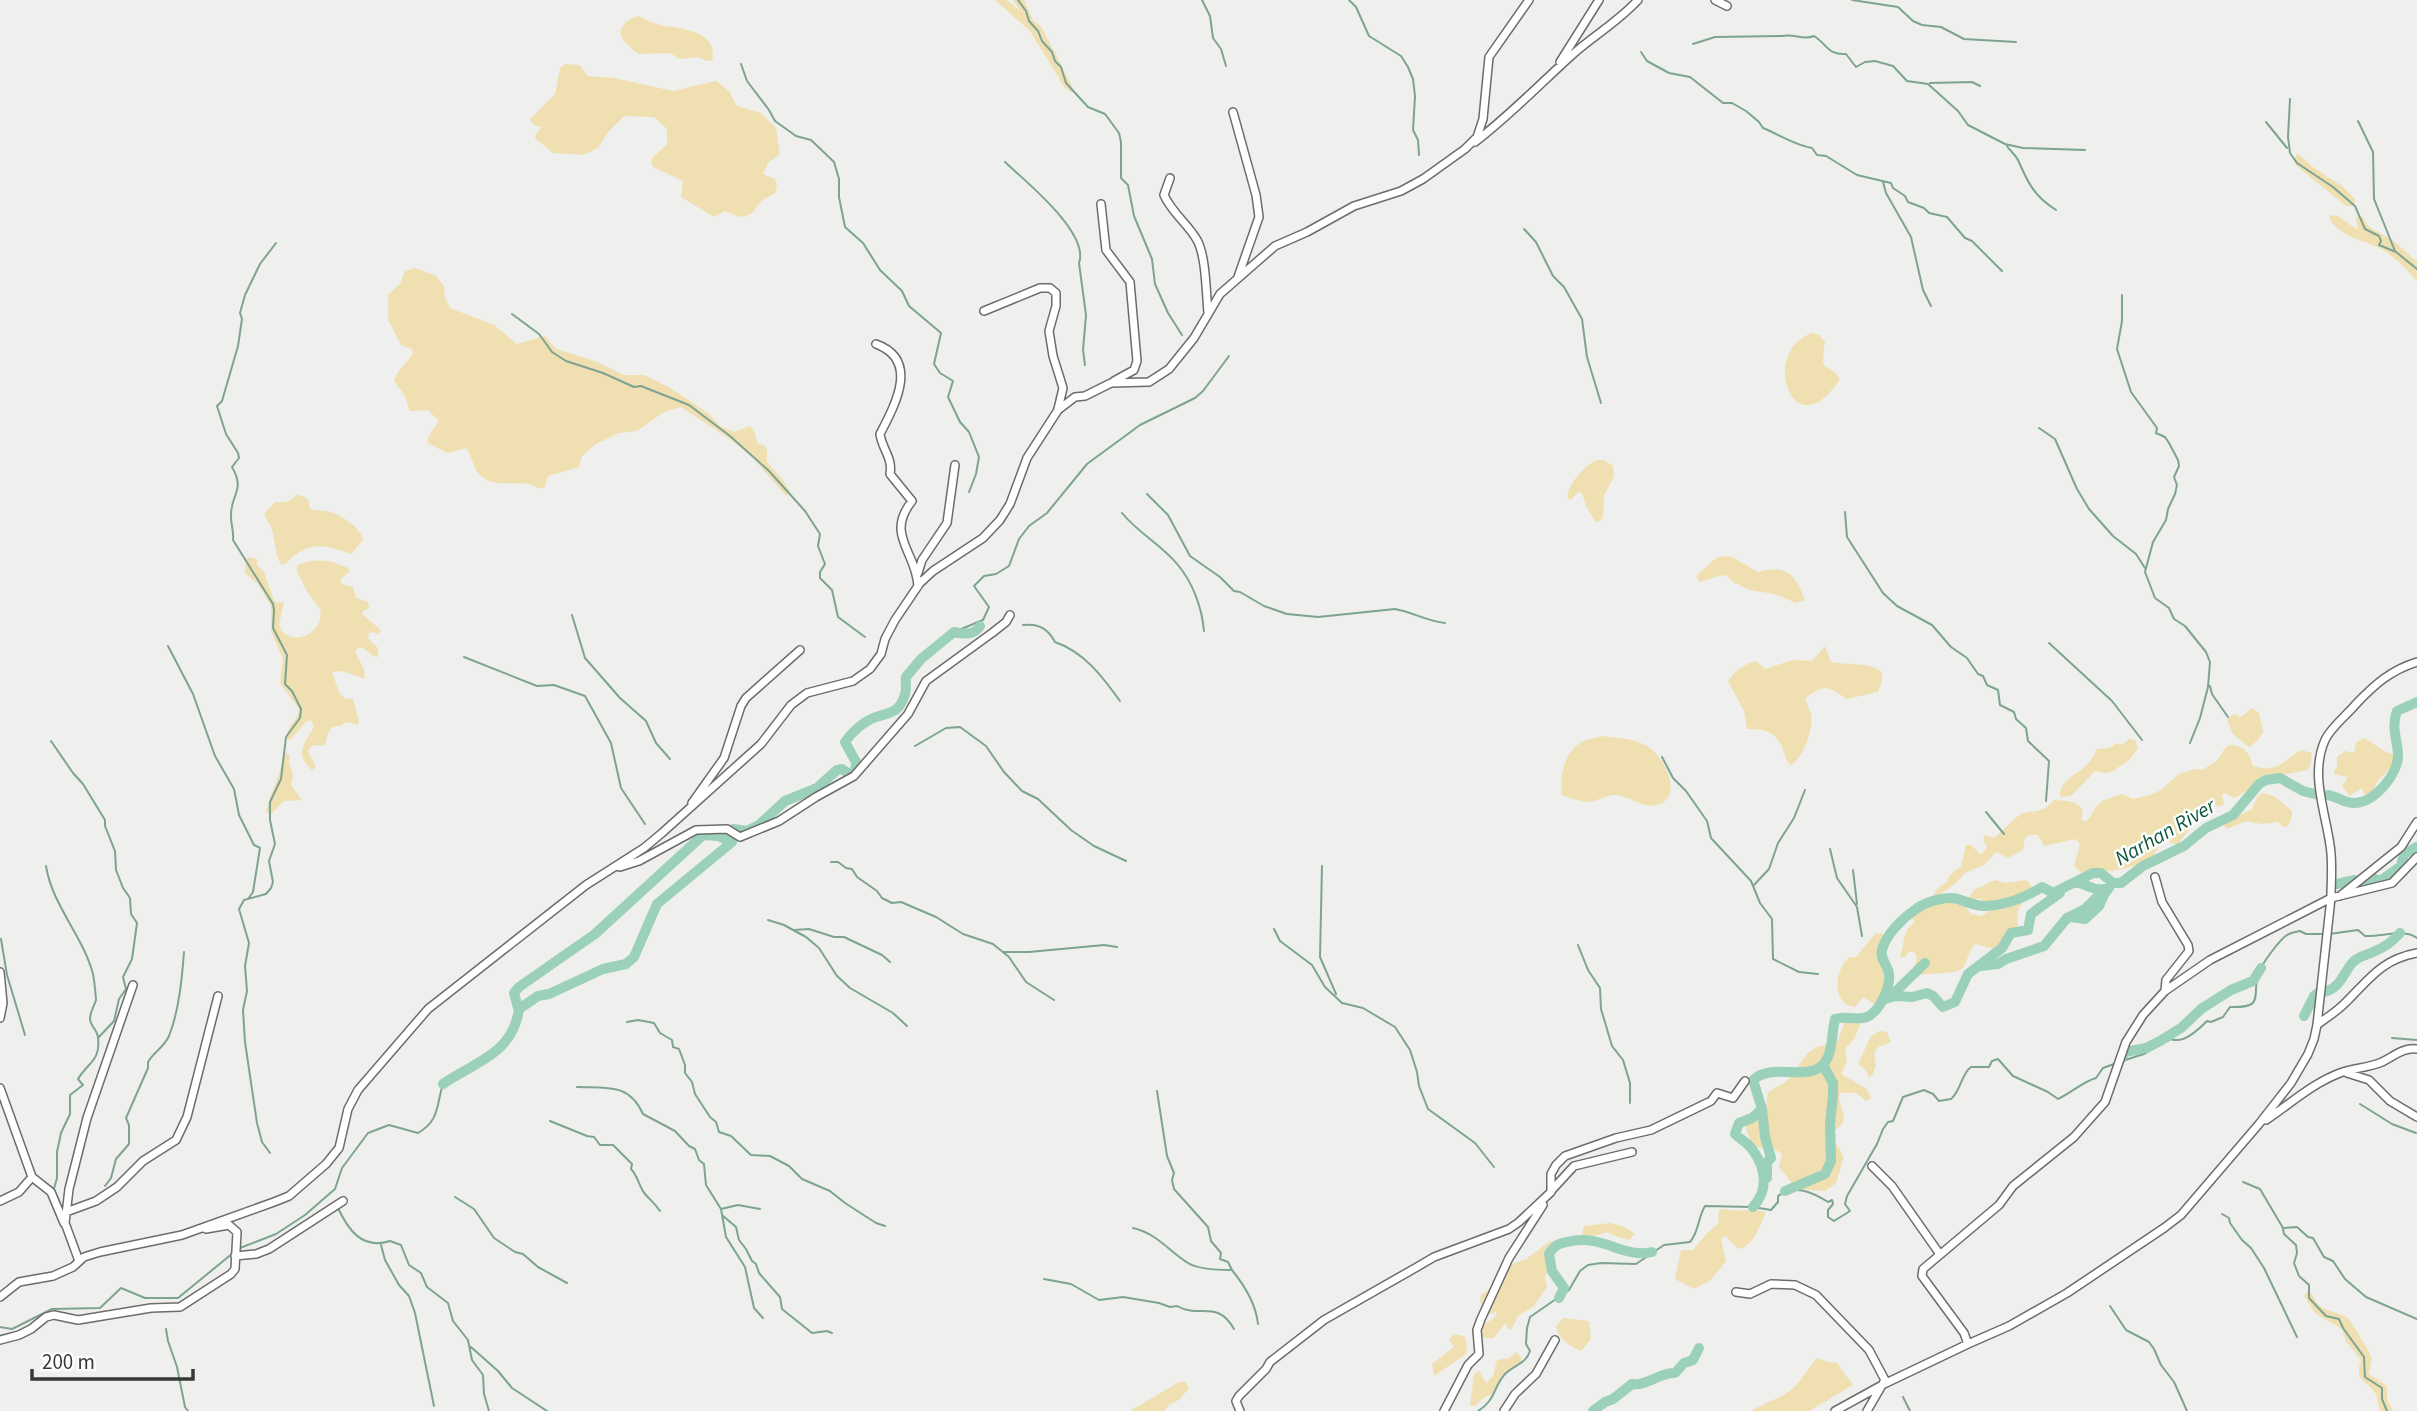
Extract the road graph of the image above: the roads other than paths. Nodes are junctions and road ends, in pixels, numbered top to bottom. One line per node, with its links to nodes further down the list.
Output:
1 (1529, 0): 8 (street)
2 (1598, 0): 6 (street)
3 (1638, 0): 6 (street)
4 (1715, 0): 5 (street)
5 (1727, 6)
6 (1553, 75): 8 (street)
7 (1233, 112): 11 (street)
8 (1465, 149): 11 (street)
9 (1170, 178): 13 (street)
10 (1101, 204): 15 (street)
11 (1238, 278): 13 (street)
12 (984, 311): 16 (street)
13 (1208, 312): 15 (street)
14 (876, 344): 18 (street)
15 (1111, 383): 16 (street)
16 (1058, 410): 19 (street)
17 (955, 465): 18 (street)
18 (917, 574): 19 (street)
19 (918, 587): 23 (street)
20 (1010, 615): 26 (street)
21 (800, 650): 23 (street)
22 (2417, 662): 29 (street)
23 (684, 815): 26 (street)
24 (2417, 822): 28 (street)
25 (2417, 857): 28 (street)
26 (606, 871): 51 (street)
27 (2155, 877): 33 (street)
28 (2340, 896): 29 (street)
29 (2331, 898): 33 (street); 36 (street)
30 (2417, 953): 36 (street)
31 (0, 972): 35 (street)
32 (133, 985): 49 (street)
33 (2165, 991): 52 (street)
34 (218, 996): 49 (street)
35 (0, 1018)
36 (2317, 1025): 42 (street)
37 (2417, 1049): 38 (street)
38 (2343, 1071): 41 (street); 42 (street)
39 (1745, 1081): 46 (street)
40 (0, 1088): 45 (street)
41 (2417, 1117)
42 (2259, 1124): 59 (street)
43 (1632, 1152): 46 (street)
44 (1872, 1166): 52 (street)
45 (32, 1177): 47 (street); 50 (street)
46 (1551, 1192): 61 (street); 62 (street)
47 (0, 1201)
48 (343, 1201): 53 (street)
49 (66, 1212): 50 (street)
50 (65, 1223): 54 (street)
51 (195, 1230): 53 (street); 54 (street)
52 (1939, 1253): 59 (street)
53 (235, 1256): 57 (street)
54 (79, 1261): 56 (street)
55 (1736, 1292): 60 (street)
56 (0, 1297)
57 (0, 1340)
58 (1555, 1340): 63 (street)
59 (1968, 1345): 60 (street)
60 (1884, 1384): 64 (street); 65 (street)
61 (1240, 1411)
62 (1444, 1411)
63 (1504, 1411)
64 (1835, 1411)
65 (1867, 1411)

